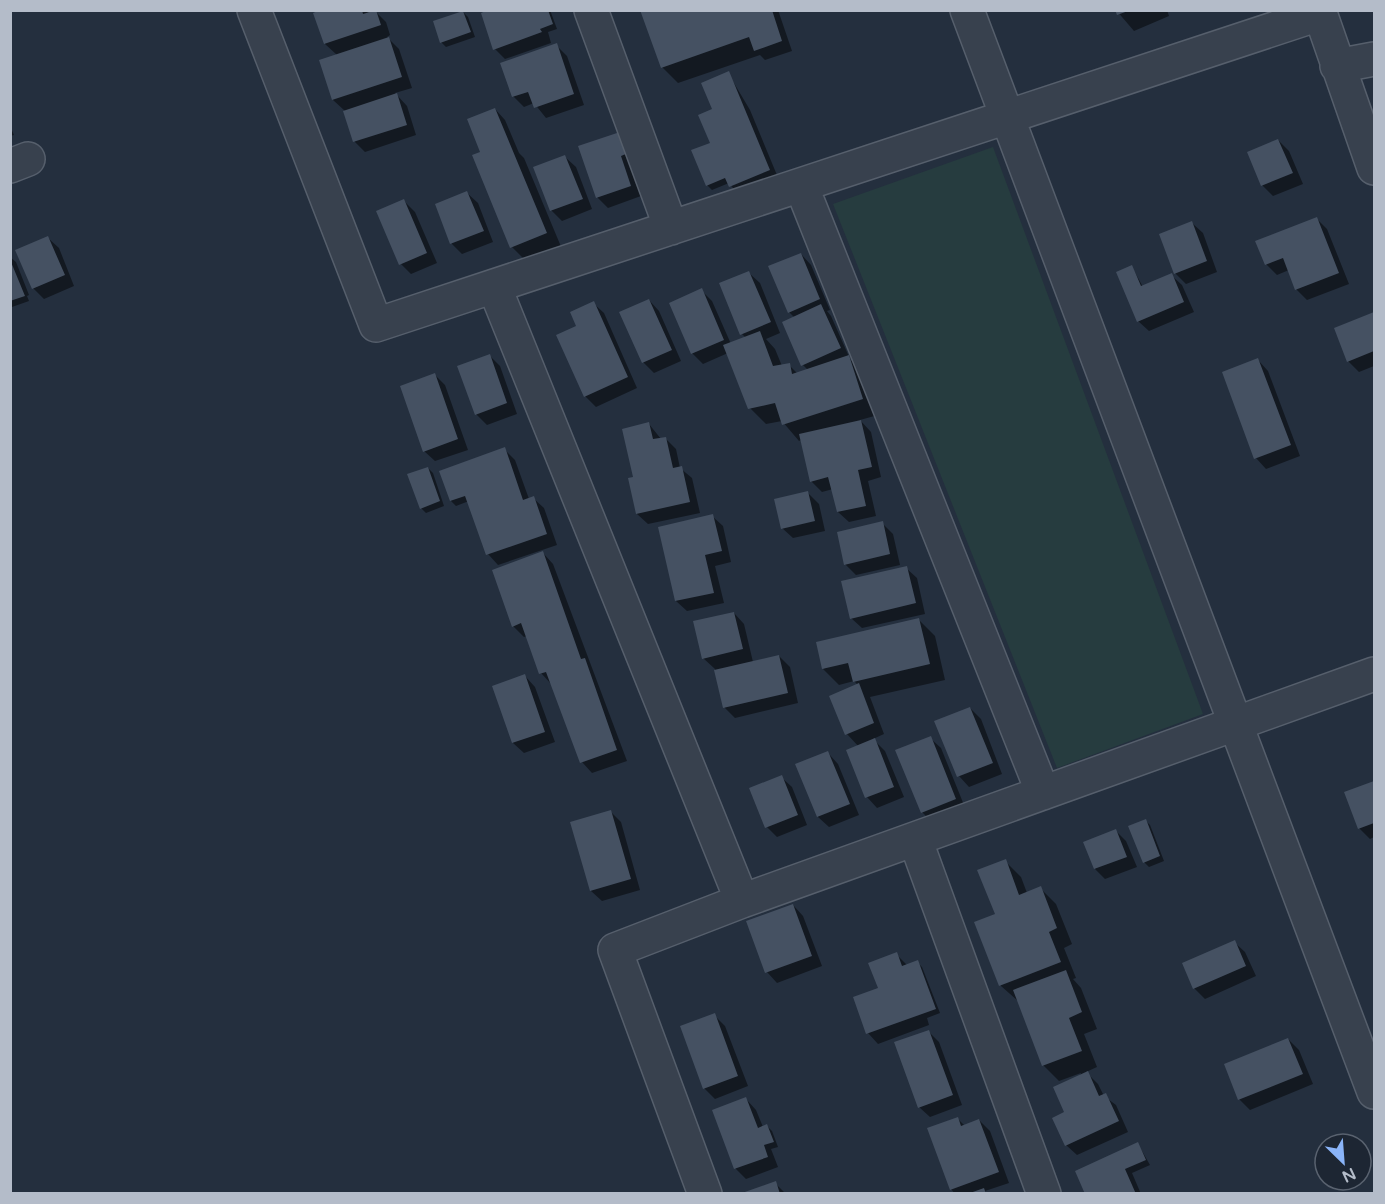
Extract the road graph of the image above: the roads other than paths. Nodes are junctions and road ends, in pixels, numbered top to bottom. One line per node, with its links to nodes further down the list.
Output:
1 (254, 10): 11 (street)
2 (591, 10): 10 (street)
3 (967, 10): 7 (street)
4 (1319, 12): 6 (street); 7 (street)
5 (1374, 59): 6 (street)
6 (1337, 66): 8 (street)
7 (1007, 117): 9 (street); 13 (street)
8 (1374, 168)
9 (801, 185): 10 (street); 14 (street)
10 (671, 228): 11 (street)
11 (494, 286): 16 (street)
12 (1374, 674): 13 (street)
13 (1236, 724): 14 (street); 17 (street)
14 (1043, 793): 15 (street)
15 (915, 839): 16 (street); 19 (street)
16 (742, 902): 18 (street)
17 (1374, 1092)
18 (705, 1194)
19 (1044, 1194)

